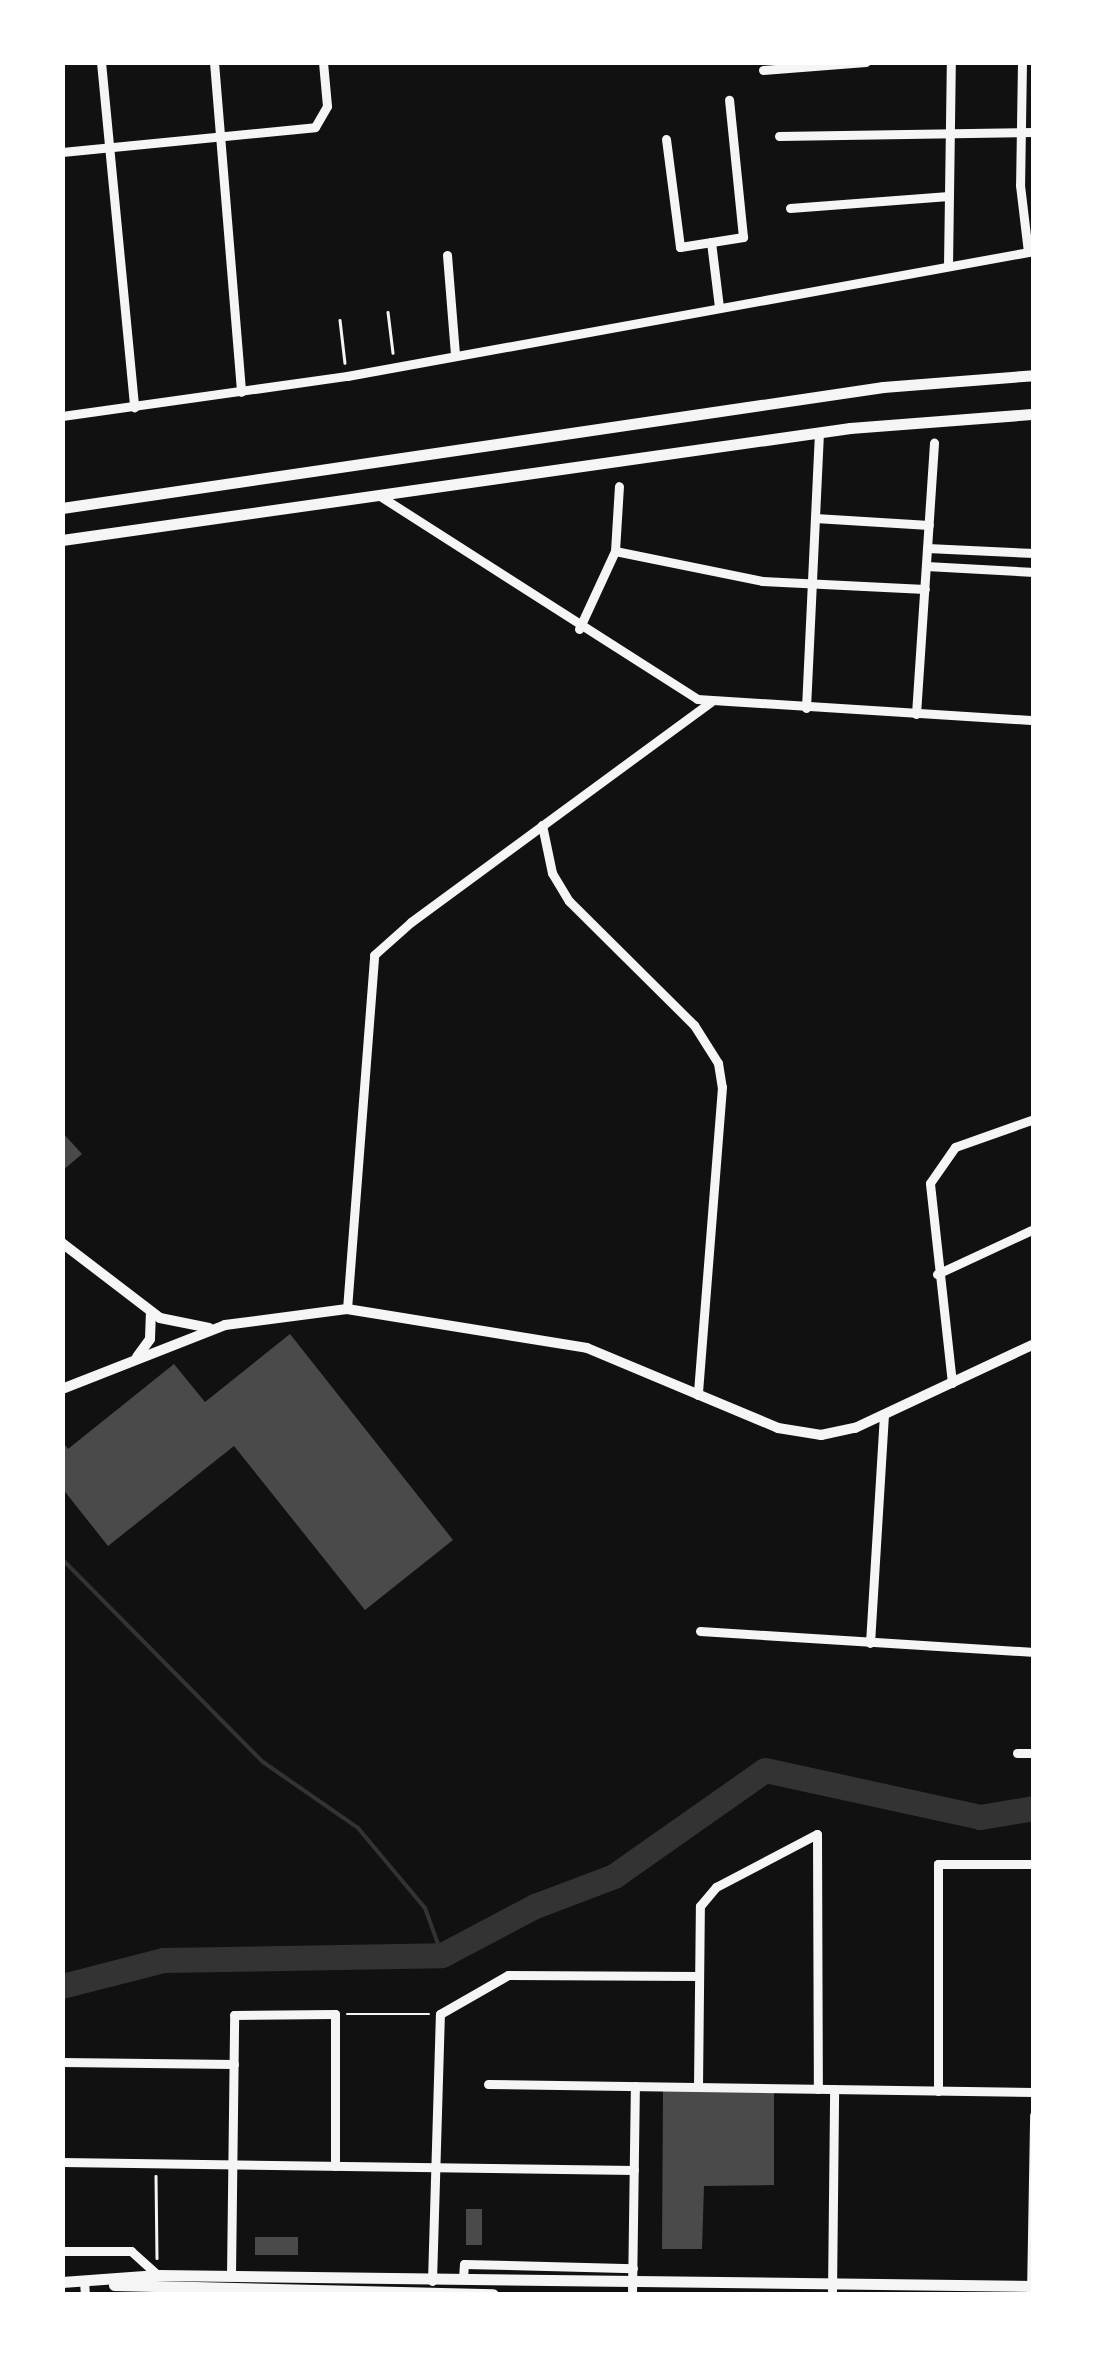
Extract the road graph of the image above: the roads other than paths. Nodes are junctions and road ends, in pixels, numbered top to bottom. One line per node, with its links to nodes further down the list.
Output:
1 (101, 62): 15 (street)
2 (214, 62): 13 (street)
3 (323, 62): 13 (street)
4 (866, 62): 7 (street)
5 (951, 62): 11 (street)
6 (1022, 62): 9 (street)
7 (763, 70)
8 (729, 100): 19 (street)
9 (1020, 132): 10 (street); 11 (street); 20 (street)
10 (1034, 132)
11 (950, 134): 12 (street); 17 (street)
12 (780, 136)
13 (220, 137): 15 (street); 26 (street)
14 (666, 138): 19 (street)
15 (110, 148): 16 (street); 27 (street)
16 (62, 152)
17 (949, 196): 18 (street); 22 (street)
18 (790, 208)
19 (710, 242): 23 (street)
20 (1031, 251): 22 (street)
21 (446, 255): 24 (street)
22 (948, 266): 23 (street)
23 (720, 307): 24 (street)
24 (454, 354): 26 (street)
25 (1034, 375): 34 (main road)
26 (241, 392): 27 (street)
27 (134, 407): 29 (street)
28 (1034, 414): 30 (main road)
29 (62, 416)
30 (819, 432): 33 (main road); 35 (street)
31 (934, 443): 36 (street)
32 (619, 486): 39 (street)
33 (380, 496): 37 (main road); 45 (street)
34 (62, 508)
35 (815, 518): 36 (street); 43 (street)
36 (929, 524): 38 (street)
37 (62, 540)
38 (928, 548): 40 (street); 41 (street)
39 (615, 551): 43 (street); 45 (street)
40 (1034, 554)
41 (926, 566): 42 (street); 44 (street)
42 (1034, 572)
43 (812, 584): 44 (street); 47 (street)
44 (924, 589): 48 (street)
45 (579, 628): 46 (street)
46 (711, 702): 47 (street); 50 (street)
47 (806, 708): 48 (street)
48 (916, 714): 49 (street)
49 (1034, 720)
50 (542, 826): 55 (street); 62 (street)
51 (1034, 1119): 54 (street)
52 (1034, 1229): 54 (street)
53 (62, 1242): 56 (street)
54 (937, 1274): 60 (street)
55 (347, 1309): 57 (street); 62 (street)
56 (151, 1312): 57 (street); 59 (street)
57 (214, 1328): 59 (street)
58 (1034, 1344): 60 (street)
59 (136, 1359): 61 (street)
60 (952, 1382): 63 (street)
61 (62, 1390)
62 (698, 1395): 63 (street)
63 (884, 1414): 65 (street)
64 (700, 1631): 65 (street)
65 (870, 1643): 66 (street)
66 (1034, 1652)
67 (1016, 1753): 68 (street)
68 (1034, 1753)
69 (1034, 1864): 78 (street)
70 (699, 1976): 75 (street); 76 (street); 84 (street)
71 (62, 2062): 72 (street)
72 (234, 2064): 82 (street); 83 (street)
73 (488, 2084): 74 (street)
74 (635, 2086): 75 (street); 85 (street)
75 (698, 2087): 76 (street)
76 (818, 2089): 77 (street)
77 (834, 2089): 78 (street); 93 (street)
78 (938, 2090): 79 (street)
79 (1034, 2092)
80 (1034, 2115): 94 (street)
81 (62, 2162): 82 (street)
82 (232, 2164): 83 (street); 88 (street)
83 (335, 2166): 84 (street)
84 (434, 2167): 85 (street); 89 (street)
85 (634, 2170): 90 (street)
86 (62, 2250): 87 (street)
87 (158, 2275): 88 (main road); 92 (main road)
88 (230, 2276): 89 (main road); 95 (street)
89 (432, 2278): 90 (main road); 96 (street)
90 (633, 2281): 93 (main road)
91 (62, 2282): 92 (main road)
92 (85, 2288): 95 (main road)
93 (832, 2289): 94 (main road)
94 (1032, 2289)
95 (230, 2292): 96 (main road)
96 (432, 2294): 97 (main road)
97 (493, 2294)

